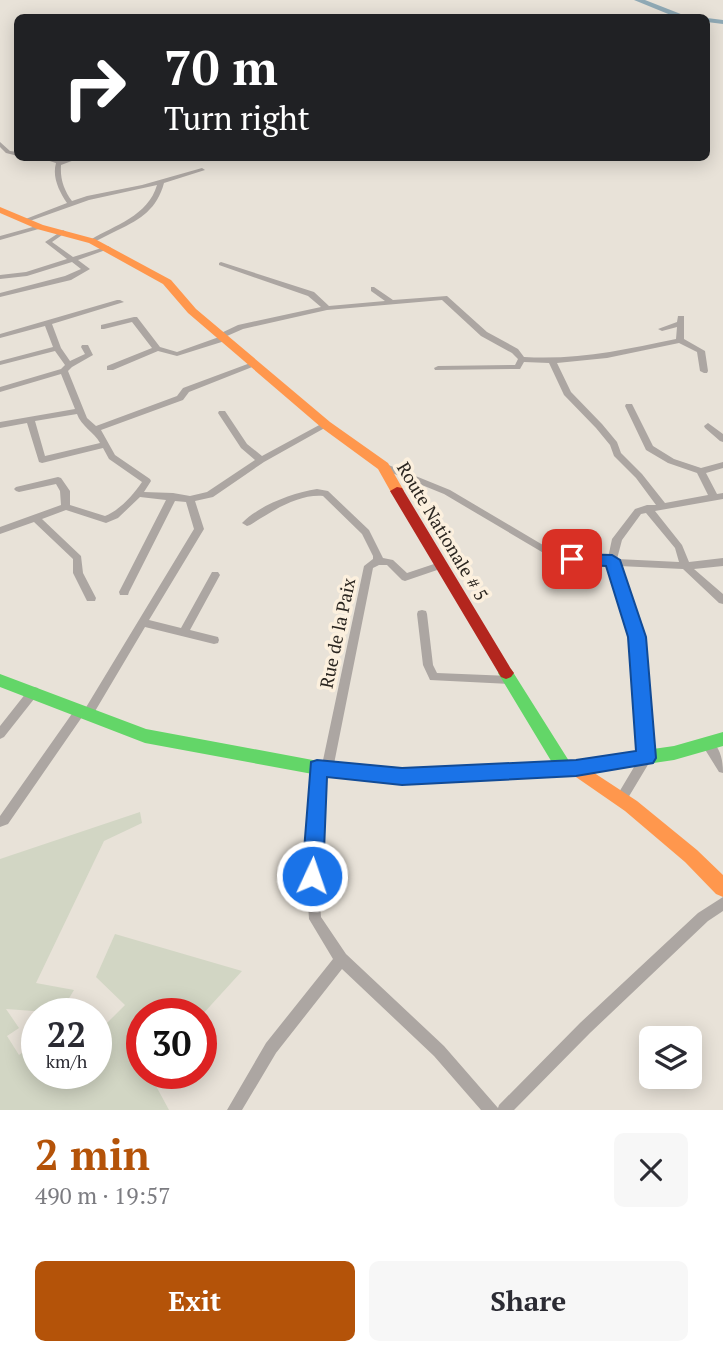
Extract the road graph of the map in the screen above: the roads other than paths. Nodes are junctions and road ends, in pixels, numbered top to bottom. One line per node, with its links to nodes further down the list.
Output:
1 (57, 161): 3 (street)
2 (65, 161): 3 (street)
3 (62, 162): 6 (street)
4 (202, 170): 5 (street)
5 (160, 182): 6 (street); 12 (street)
6 (71, 204): 8 (street)
7 (0, 210): 8 (main road, Route Nationale # 5)
8 (25, 221): 9 (main road, Route Nationale # 5)
9 (40, 227): 10 (main road, Route Nationale # 5); 11 (street)
10 (64, 232): 12 (main road, Route Nationale # 5); 14 (street)
11 (0, 238)
12 (92, 241): 13 (main road, Route Nationale # 5)
13 (108, 248): 14 (street); 26 (main road, Route Nationale # 5)
14 (76, 259): 16 (street); 18 (street)
15 (222, 264): 21 (street)
16 (0, 277)
17 (374, 289): 19 (street)
18 (0, 295)
19 (390, 301): 21 (street); 31 (street)
20 (120, 302): 22 (street)
21 (327, 307): 26 (street)
22 (48, 324): 25 (street); 29 (street)
23 (104, 327): 30 (street)
24 (662, 329): 27 (street)
25 (0, 335)
26 (224, 337): 30 (street); 34 (main road, Route Nationale # 5)
27 (680, 340): 32 (street); 38 (street)
28 (85, 347): 35 (street)
29 (57, 348): 33 (street); 35 (street)
30 (157, 349): 36 (street)
31 (522, 359): 32 (street); 37 (street)
32 (552, 361): 59 (street)
33 (0, 363)
34 (256, 364): 45 (main road, Route Nationale # 5); 47 (street)
35 (66, 368): 39 (street); 41 (street)
36 (110, 368)
37 (438, 368)
38 (704, 371)
39 (0, 390)
40 (629, 406): 53 (street)
41 (78, 411): 43 (street); 47 (street)
42 (222, 413): 50 (street)
43 (30, 419): 44 (street); 49 (street)
44 (0, 425)
45 (326, 425): 50 (street); 52 (main road, Route Nationale # 5)
46 (708, 426): 48 (street)
47 (95, 429): 49 (street)
48 (723, 439)
49 (103, 446): 55 (street)
50 (261, 460): 58 (street)
51 (723, 465): 53 (street)
52 (383, 466): 65 (street); 68 (main road, Route Nationale # 5)
53 (701, 471): 57 (street)
54 (19, 489): 60 (street)
55 (138, 494): 56 (street); 60 (street)
56 (173, 496): 58 (street); 71 (street)
57 (719, 497): 59 (street)
58 (190, 499): 75 (street)
59 (662, 506): 61 (street)
60 (66, 507): 62 (street)
61 (647, 508): 65 (street); 69 (street)
62 (34, 517): 64 (street); 72 (street)
63 (247, 523): 66 (street)
64 (0, 531)
65 (612, 560): 69 (street); 85 (street)
66 (378, 561): 68 (street); 88 (street, Rue de la Paix)
67 (723, 562): 69 (street)
68 (440, 566): 79 (main road, Route Nationale # 5)
69 (685, 566): 73 (street)
70 (215, 575): 76 (street)
71 (124, 592)
72 (91, 598)
73 (723, 600)
74 (422, 614): 79 (street)
75 (142, 622): 76 (street); 81 (street)
76 (183, 633): 77 (street)
77 (214, 640)
78 (0, 680): 80 (main road)
79 (510, 680): 86 (main road, Route Nationale # 5)
80 (34, 691): 81 (main road); 82 (street)
81 (84, 713): 88 (main road); 90 (street)
82 (0, 734)
83 (723, 739): 84 (main road)
84 (707, 743): 85 (main road); 87 (street)
85 (646, 758): 86 (main road); 89 (street)
86 (576, 768): 88 (main road); 89 (main road)
87 (723, 768)
88 (322, 769): 93 (street, Rue de la Paix)
89 (621, 799): 91 (main road)
90 (0, 822)
91 (723, 888)
92 (723, 903): 96 (street)
93 (341, 959): 94 (street); 95 (street, Rue de la Paix)
94 (234, 1110)
95 (491, 1110)
96 (504, 1110)

